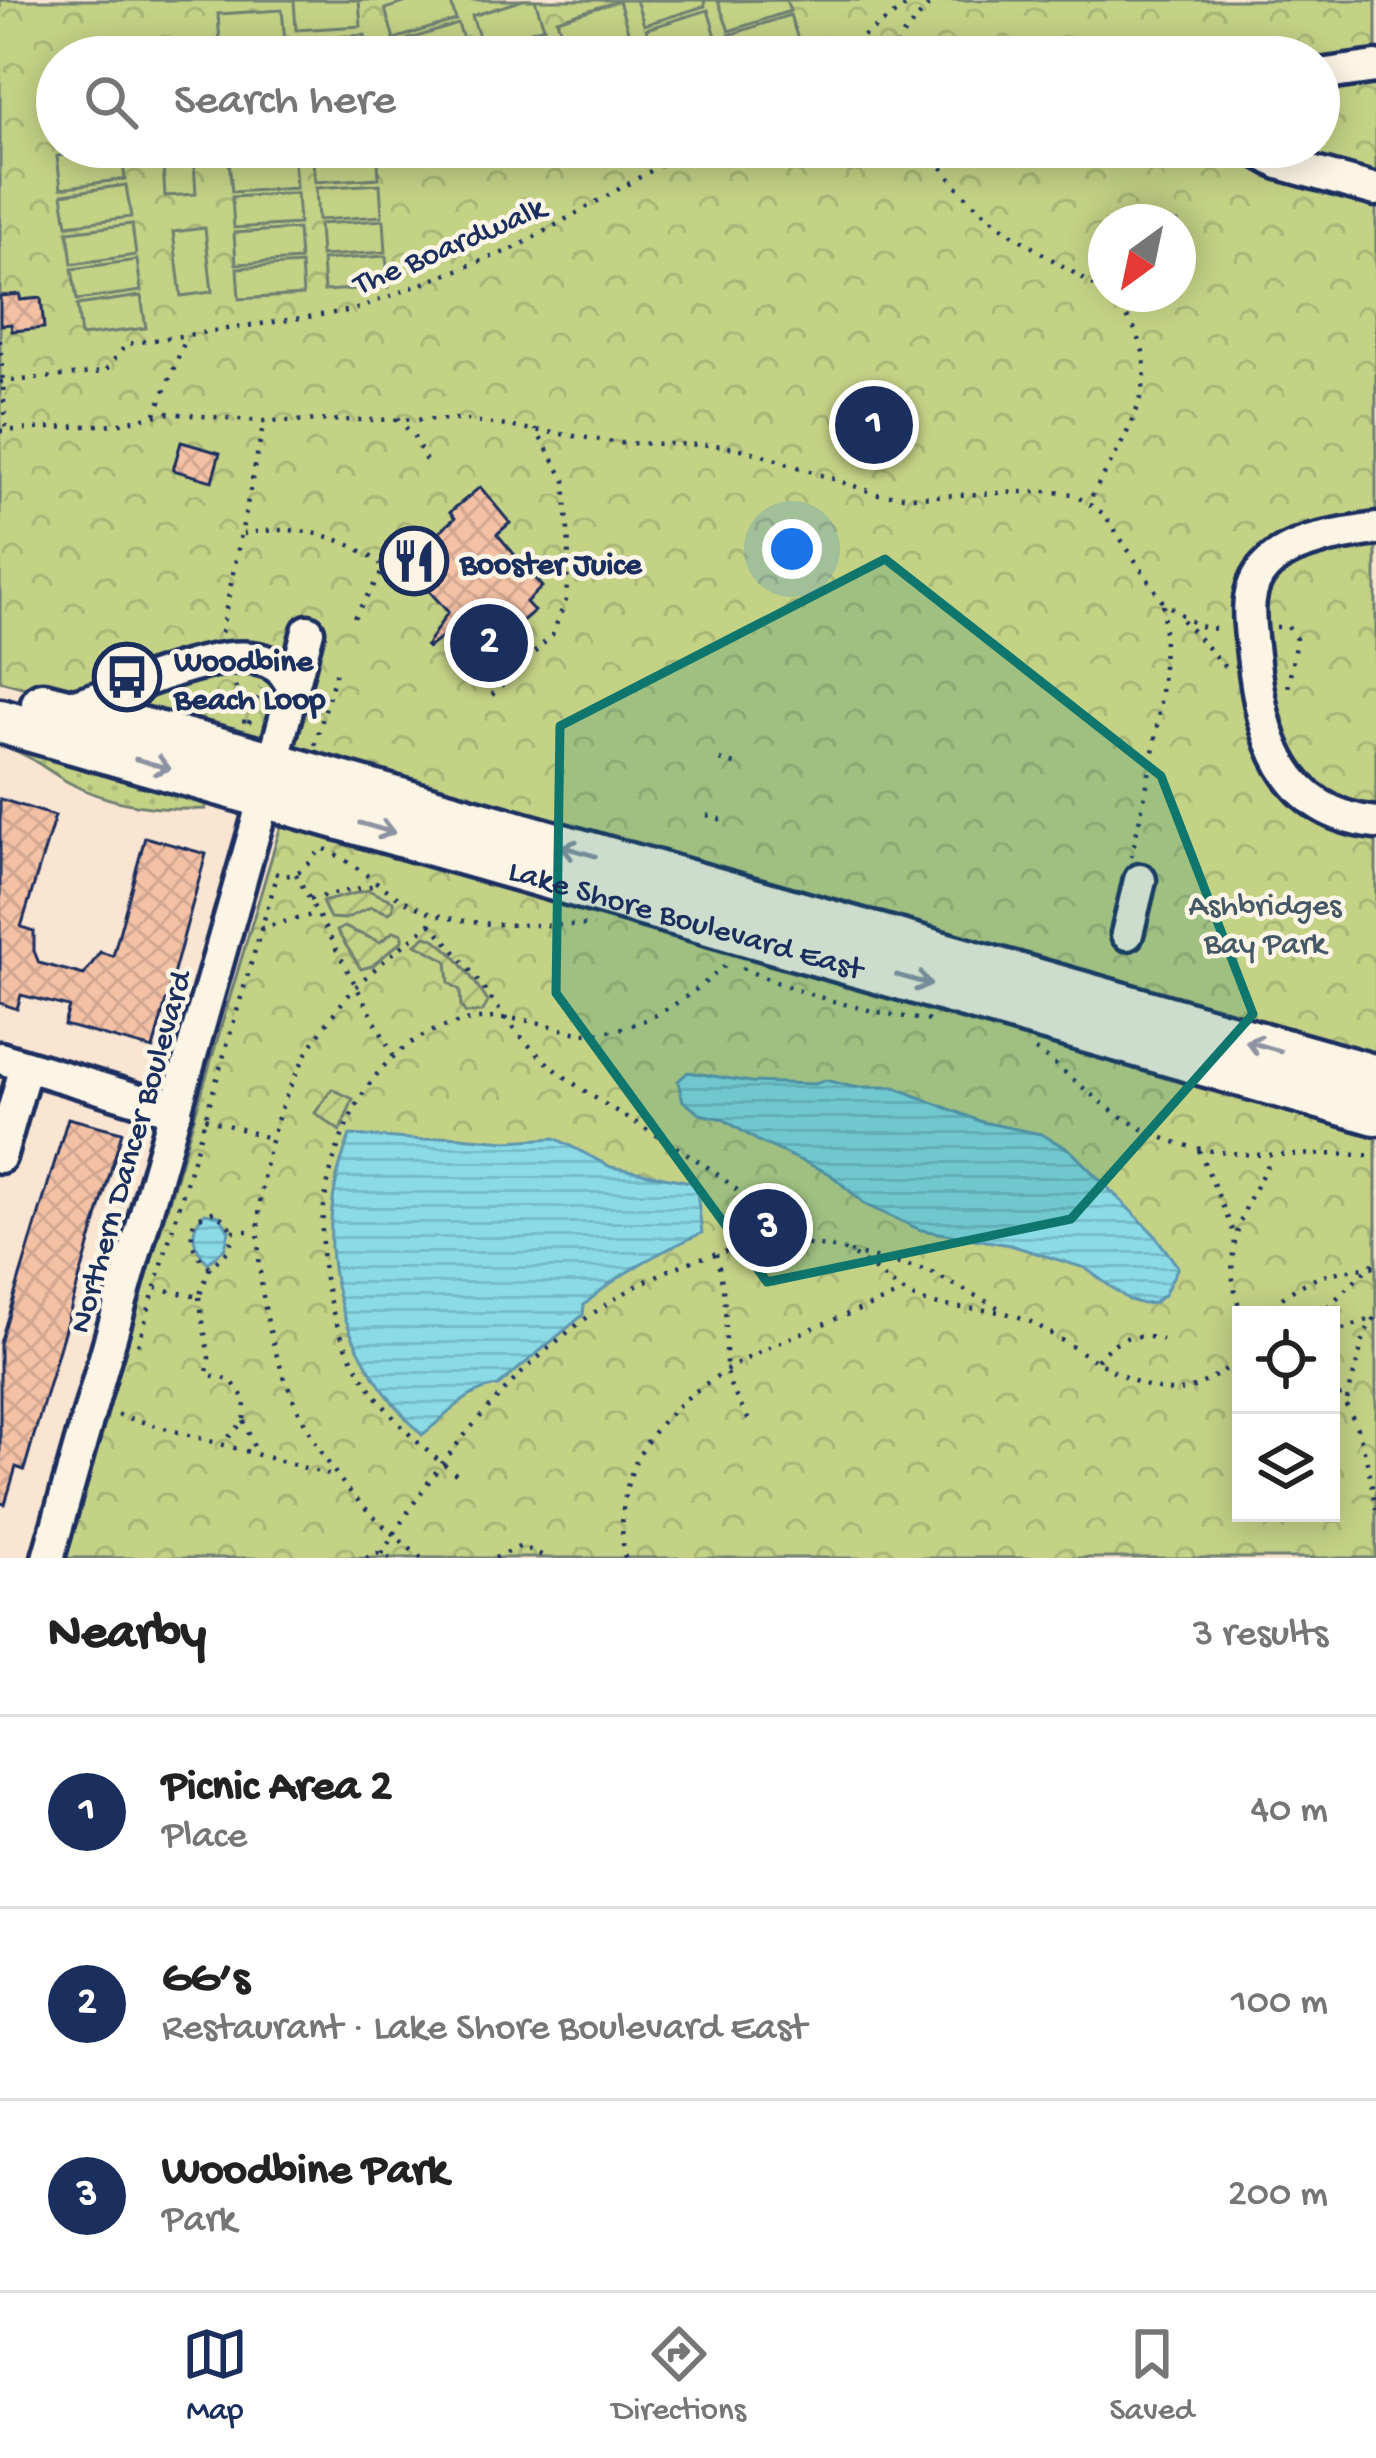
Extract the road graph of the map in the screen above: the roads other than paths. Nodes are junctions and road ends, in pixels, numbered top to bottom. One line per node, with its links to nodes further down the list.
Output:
1 (1376, 67): 2 (street)
2 (1340, 72)
3 (1298, 168): 4 (street)
4 (1376, 190)
5 (1376, 529): 12 (street)
6 (308, 631): 7 (street, Northern Dancer Boulevard)
7 (293, 690): 9 (street); 11 (street, Northern Dancer Boulevard)
8 (0, 692): 9 (highway, Lake Shore Boulevard East)
9 (58, 708): 11 (highway, Lake Shore Boulevard East)
10 (0, 721): 11 (highway, Lake Shore Boulevard East, one-way to 11)
11 (280, 770): 16 (highway, Lake Shore Boulevard East, one-way to 11); 17 (street, Northern Dancer Boulevard); 18 (highway, Lake Shore Boulevard East, one-way to 18)
12 (1376, 823)
13 (1133, 878): 14 (street)
14 (1127, 934)
15 (13, 1062): 17 (street); 19 (street)
16 (1376, 1078)
17 (190, 1114): 20 (street, Northern Dancer Boulevard)
18 (1376, 1114)
19 (0, 1157)
20 (48, 1558)

